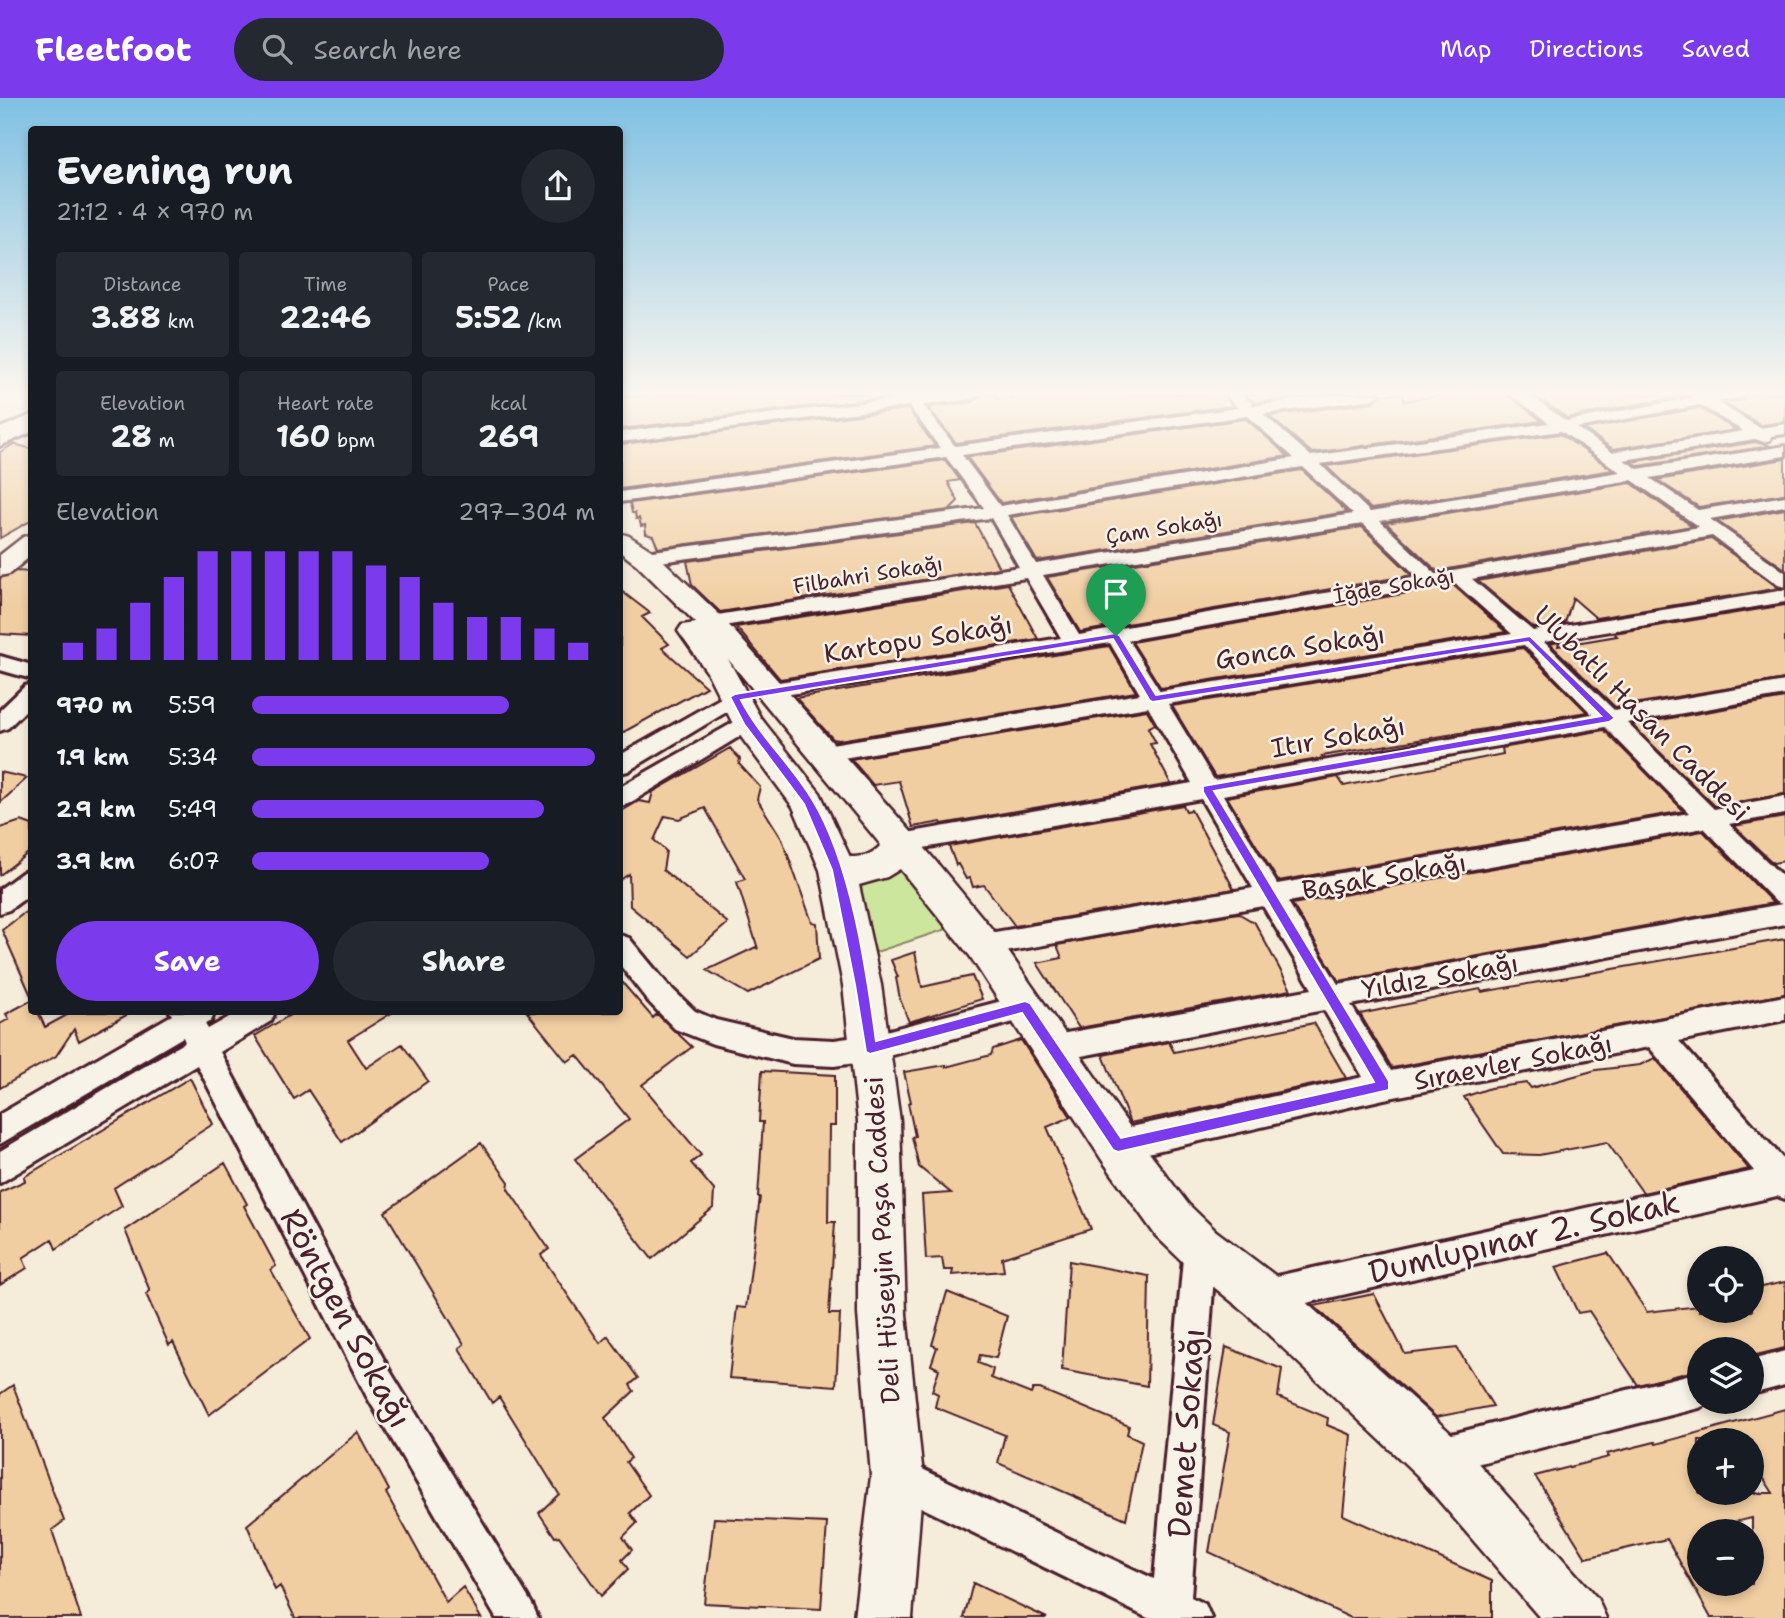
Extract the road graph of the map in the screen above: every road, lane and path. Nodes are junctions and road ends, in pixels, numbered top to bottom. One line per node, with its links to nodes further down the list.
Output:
1 (851, 465): 8 (street)
2 (962, 465): 10 (street)
3 (1283, 465): 10 (street)
4 (1311, 465): 12 (street)
5 (1621, 465): 7 (street)
6 (1698, 465): 7 (street, Çam Sokağı)
7 (1635, 475): 11 (street); 12 (street, Çam Sokağı)
8 (623, 497)
9 (1785, 501): 11 (street)
10 (996, 512): 15 (street); 19 (street)
11 (1696, 516): 13 (street)
12 (1367, 517): 19 (street, Çam Sokağı); 21 (street)
13 (1715, 530): 17 (street); 20 (street, İğde Sokağı)
14 (28, 545): 18 (main road)
15 (628, 556): 24 (main road); 34 (main road, Deli Hüseyin Paşa Caddesi)
16 (1785, 560): 17 (street)
17 (1762, 564): 22 (street)
18 (0, 568)
19 (1032, 572): 24 (street, Filbahri Sokağı); 27 (street)
20 (1457, 575): 21 (street, İğde Sokağı); 26 (street, Ulubatlı Hasan Caddesi)
21 (1432, 580): 25 (street, İğde Sokağı)
22 (1785, 581)
23 (1785, 596): 26 (street, Gonca Sokağı)
24 (711, 622): 34 (main road)
25 (1116, 636): 27 (street, İğde Sokağı); 32 (street)
26 (1530, 639): 32 (street, Gonca Sokağı); 36 (street, Ulubatlı Hasan Caddesi)
27 (1073, 642): 34 (street, Kartopu Sokağı)
28 (0, 663): 29 (street)
29 (28, 671)
30 (1785, 688): 36 (street, Itır Sokağı)
31 (0, 695): 33 (street)
32 (1153, 699): 38 (street, Gonca Sokağı); 40 (street)
33 (28, 703)
34 (752, 703): 38 (main road); 39 (street); 41 (street); 45 (main road, Deli Hüseyin Paşa Caddesi)
35 (28, 704): 37 (street)
36 (1609, 718): 40 (street, Itır Sokağı); 43 (street, Ulubatlı Hasan Caddesi)
37 (0, 723)
38 (825, 753): 44 (main road)
39 (623, 764)
40 (1207, 789): 44 (street, Itır Sokağı); 48 (street)
41 (623, 796)
42 (1785, 805): 43 (street, Başak Sokağı)
43 (1709, 819): 47 (street, Ulubatlı Hasan Caddesi); 48 (street, Başak Sokağı)
44 (901, 843): 45 (main road); 51 (main road)
45 (838, 870): 59 (main road, Deli Hüseyin Paşa Caddesi)
46 (28, 882): 49 (street)
47 (1785, 895)
48 (1270, 896): 51 (street, Başak Sokağı); 53 (street)
49 (0, 903)
50 (1785, 914): 53 (street, Yıldız Sokağı)
51 (983, 944): 54 (main road)
52 (623, 950): 59 (street)
53 (1330, 996): 60 (street, Yıldız Sokağı); 61 (street)
54 (1025, 1007): 59 (street); 60 (main road)
55 (1785, 1008): 58 (street, Sıraevler Sokağı)
56 (241, 1015): 57 (street)
57 (194, 1022): 62 (street); 64 (street); 75 (street, Röntgen Sokağı)
58 (1656, 1035): 61 (street, Sıraevler Sokağı); 65 (street)
59 (870, 1048): 72 (main road, Deli Hüseyin Paşa Caddesi)
60 (1055, 1048): 63 (main road)
61 (1384, 1086): 63 (street, Sıraevler Sokağı)
62 (0, 1130)
63 (1118, 1145): 66 (main road)
64 (0, 1168)
65 (1784, 1181): 67 (street, Dumlupınar 2. Sokak)
66 (1200, 1247): 67 (main road); 74 (street, Demet Sokağı)
67 (1263, 1296): 71 (main road)
68 (1785, 1368): 69 (street)
69 (1764, 1374)
70 (1687, 1393): 71 (street)
71 (1436, 1456): 73 (main road)
72 (897, 1476): 74 (street); 76 (main road, Deli Hüseyin Paşa Caddesi)
73 (1544, 1577): 77 (street); 78 (main road)
74 (1178, 1615)
75 (518, 1618)
76 (883, 1618)
77 (1557, 1618)
78 (1577, 1618)

